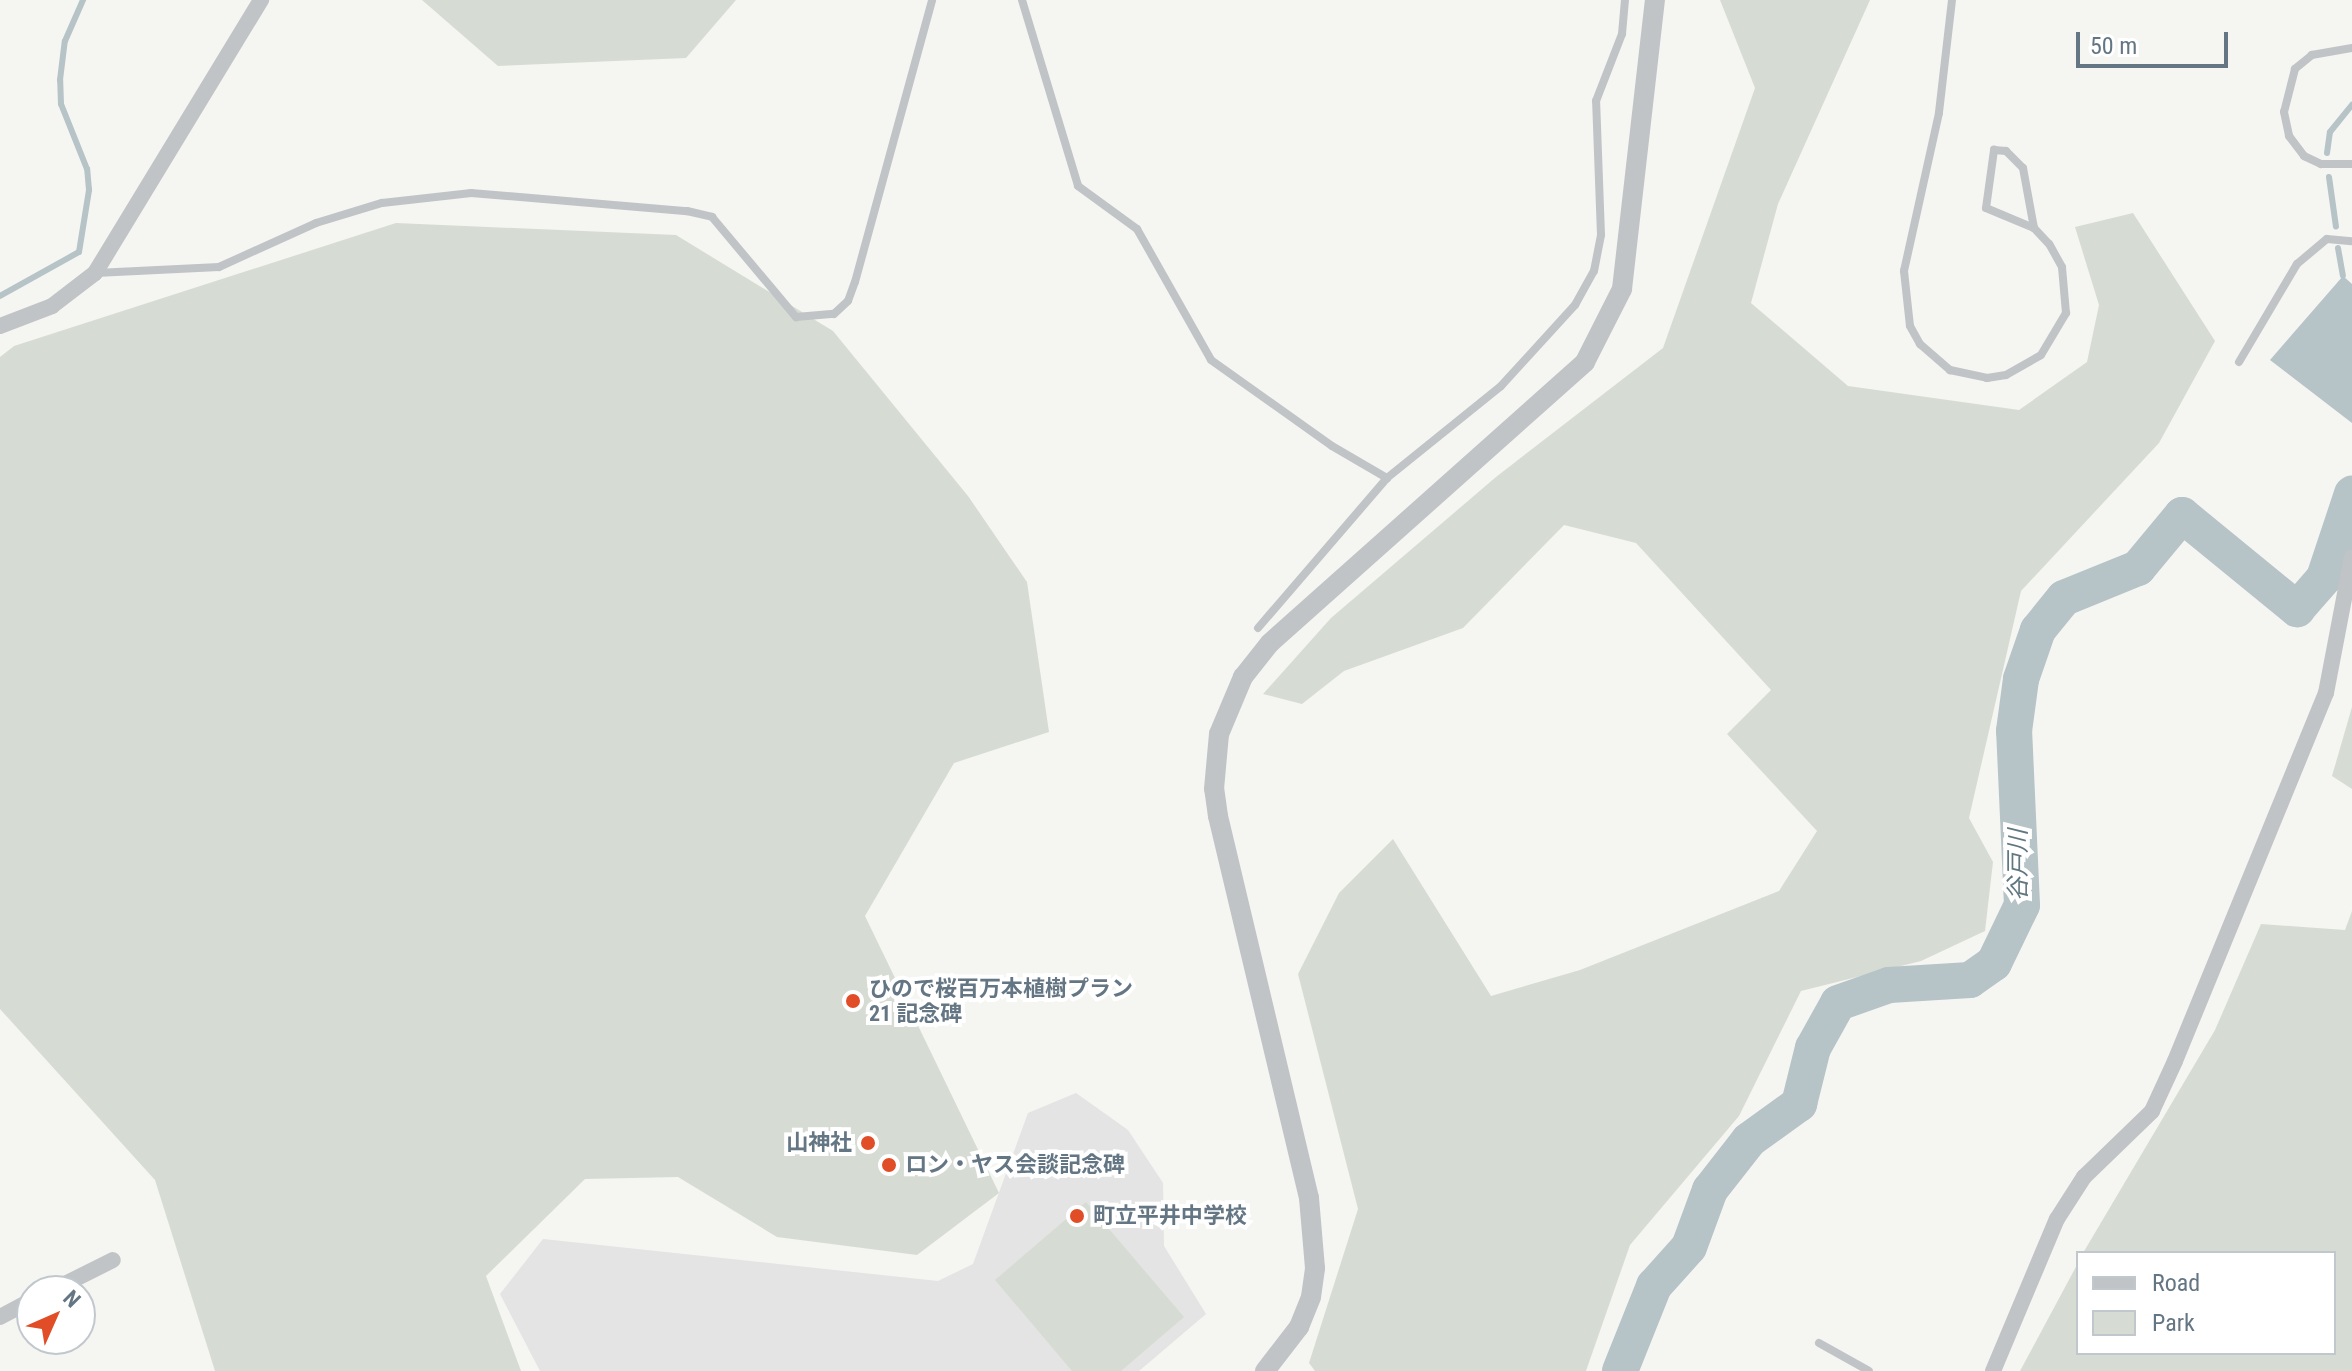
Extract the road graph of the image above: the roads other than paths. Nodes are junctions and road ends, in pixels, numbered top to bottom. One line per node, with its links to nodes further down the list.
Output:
1 (261, 0): 11 (street)
2 (932, 0): 11 (lane)
3 (1022, 0): 14 (lane)
4 (1625, 0): 14 (lane)
5 (1655, 0): 20 (street)
6 (1952, 0): 9 (lane)
7 (2352, 48): 8 (lane)
8 (2352, 164)
9 (2034, 228): 9 (lane)
10 (2352, 241): 13 (lane)
11 (95, 273): 12 (street)
12 (0, 326)
13 (2239, 362)
14 (1387, 478): 16 (lane)
15 (2352, 557): 22 (street)
16 (1258, 628)
17 (113, 1260): 18 (street)
18 (83, 1275)
19 (1819, 1343): 21 (lane)
20 (1265, 1371)
21 (1869, 1371)
22 (1993, 1371)

